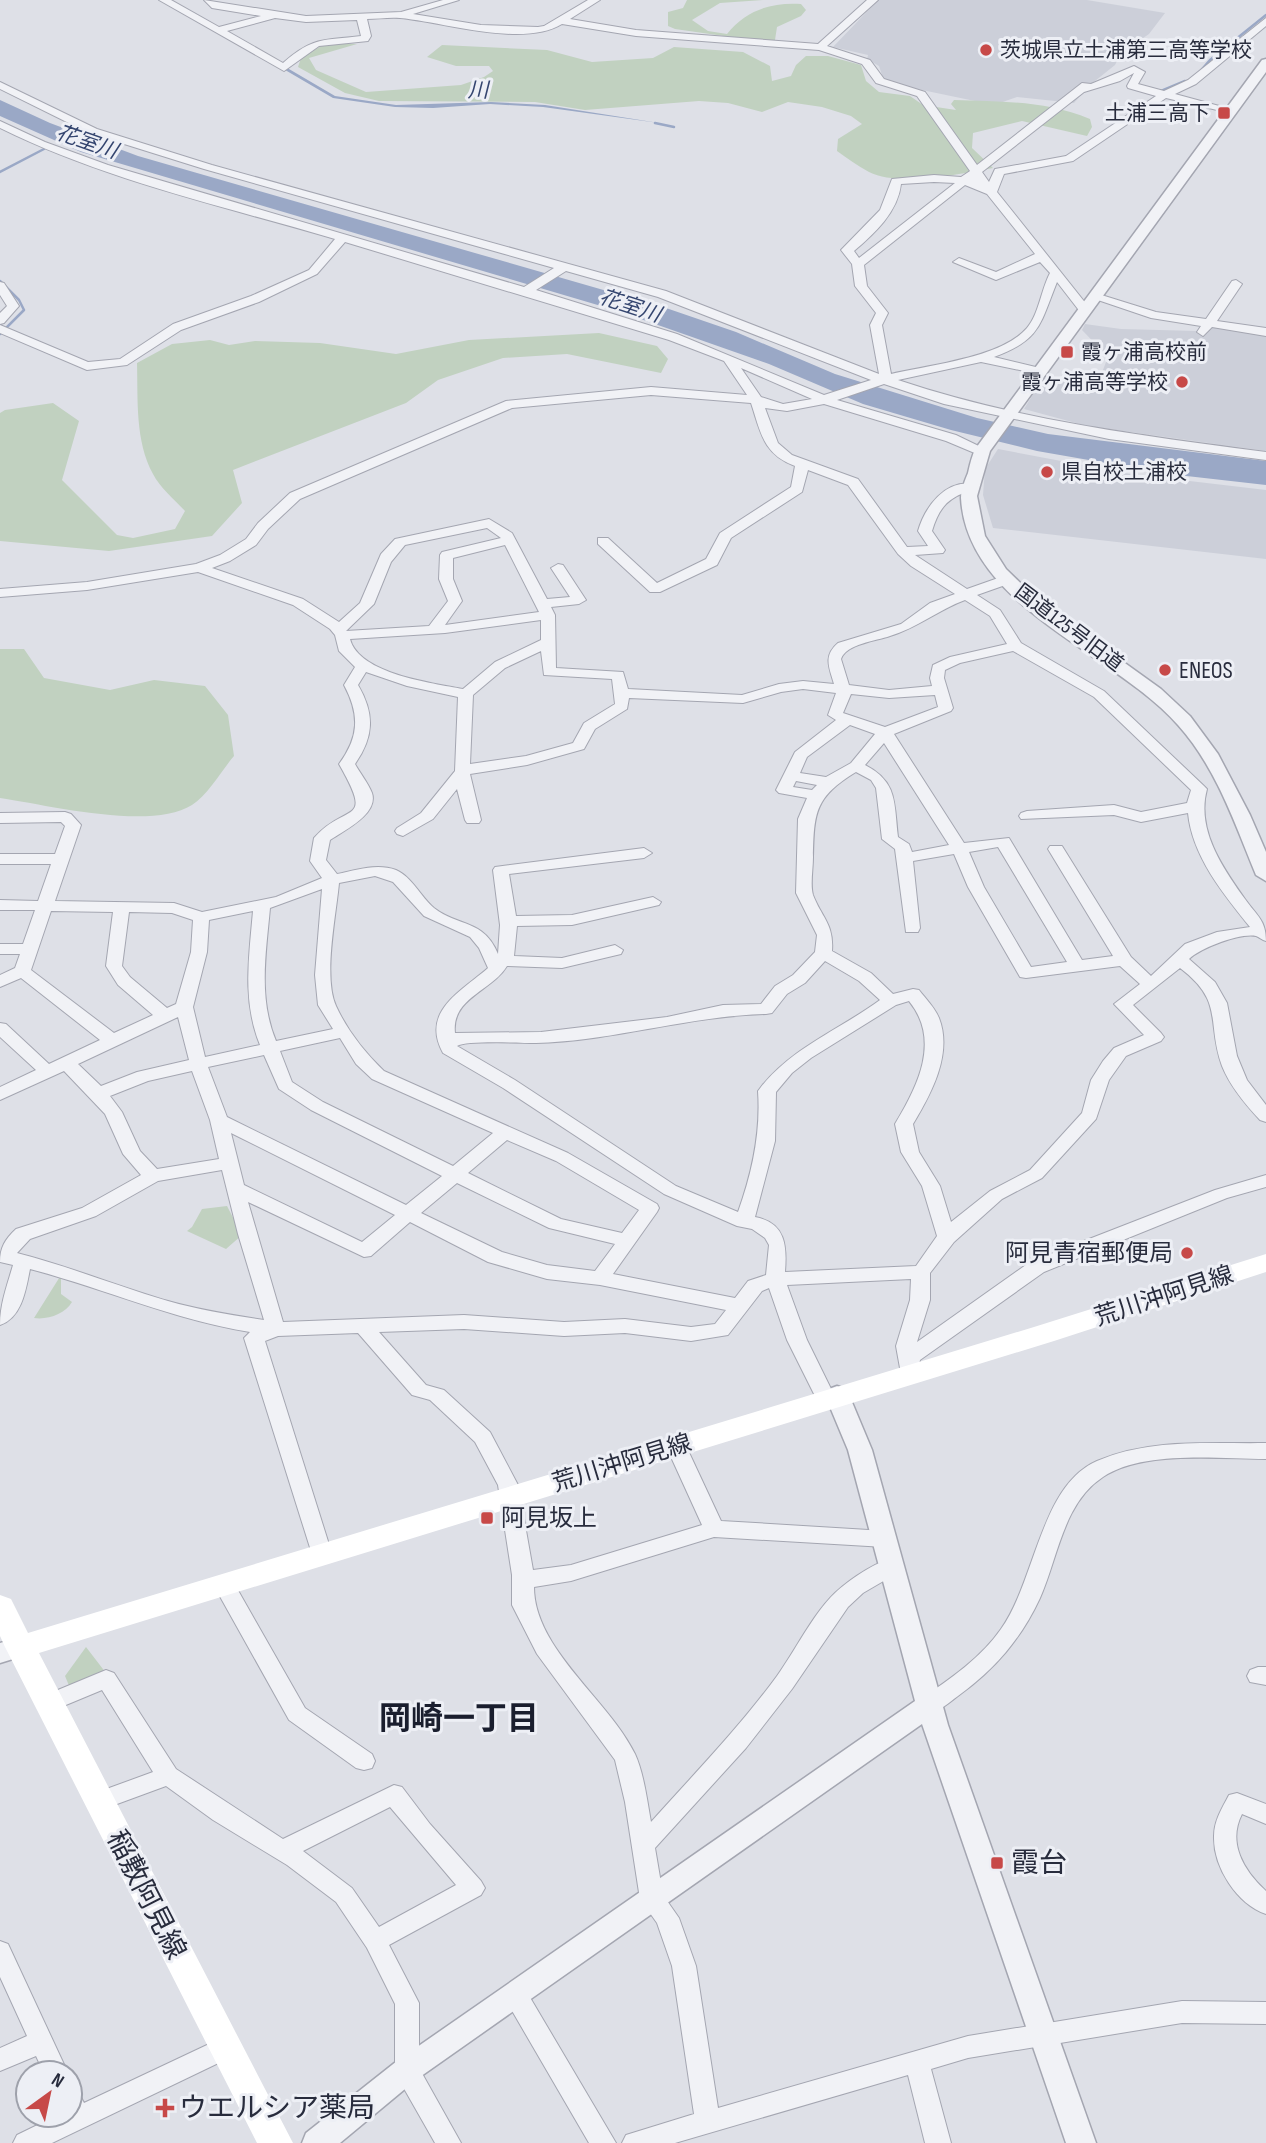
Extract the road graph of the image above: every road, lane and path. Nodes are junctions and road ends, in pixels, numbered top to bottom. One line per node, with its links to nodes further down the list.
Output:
1 (164, 0): 11 (street)
2 (209, 0): 6 (street)
3 (454, 0): 7 (street)
4 (595, 0): 9 (street)
5 (873, 0): 12 (street)
6 (278, 15): 8 (street); 11 (street)
7 (399, 15): 8 (street); 9 (street)
8 (362, 19): 11 (street)
9 (562, 21): 12 (street)
10 (1266, 21): 15 (street)
11 (217, 31)
12 (820, 47): 18 (street)
13 (1266, 63): 16 (street, 国道125号旧道)
14 (0, 85): 25 (street)
15 (1164, 95): 16 (street); 18 (street); 20 (street)
16 (1230, 113): 31 (street, 国道125号旧道)
17 (0, 124): 21 (street)
18 (976, 172): 19 (street); 20 (street)
19 (966, 180): 20 (street); 24 (street); 24 (street)
20 (990, 192): 22 (street)
21 (343, 237): 30 (street); 36 (street)
22 (1044, 258): 23 (street); 26 (street)
23 (959, 262)
24 (858, 264): 40 (street)
25 (565, 266): 30 (street); 40 (street)
26 (1055, 274): 29 (street); 37 (street)
27 (1236, 284): 34 (street)
28 (0, 286): 33 (street)
29 (1065, 287): 31 (street); 32 (street)
30 (526, 291): 38 (street)
31 (1096, 295): 32 (street, 国道125号旧道); 34 (street)
32 (1085, 310): 39 (street, 国道125号旧道)
33 (0, 320)
34 (1205, 330): 35 (street)
35 (1266, 332)
36 (3, 334)
37 (978, 357): 39 (street); 40 (street)
38 (728, 358): 41 (street); 42 (street)
39 (1040, 372): 43 (street, 国道125号旧道)
40 (881, 381): 41 (street); 43 (street)
41 (827, 397): 42 (street); 44 (street)
42 (757, 400): 46 (street); 51 (street)
43 (1008, 415): 44 (street, 国道125号旧道); 45 (street)
44 (985, 448): 47 (street, 国道125号旧道)
45 (1266, 456)
46 (802, 465): 49 (street); 50 (street)
47 (969, 487): 50 (street); 53 (street, 国道125号旧道)
48 (509, 540): 56 (street); 57 (street); 58 (street)
49 (603, 541)
50 (903, 551): 55 (street)
51 (199, 568): 54 (street); 58 (street)
52 (558, 568): 56 (street)
53 (1006, 580): 55 (street); 72 (street, 国道125号旧道)
54 (0, 593)
55 (969, 594): 60 (street); 62 (street)
56 (545, 609): 57 (street); 59 (street)
57 (435, 628): 58 (street)
58 (340, 632): 61 (street)
59 (550, 641): 64 (street); 65 (street)
60 (1016, 646): 63 (street); 73 (street)
61 (363, 666): 65 (street); 87 (street)
62 (842, 687): 63 (street); 64 (street); 66 (street)
63 (941, 690): 67 (street)
64 (622, 693): 69 (street)
65 (466, 694): 69 (street)
66 (848, 719): 67 (street); 70 (street)
67 (885, 732): 68 (street); 80 (street)
68 (856, 766): 71 (street); 83 (street)
69 (461, 773): 78 (street); 79 (street)
70 (790, 776): 71 (street); 74 (street)
71 (829, 782): 74 (street)
72 (1223, 783): 73 (street); 86 (street, 国道125号旧道)
73 (1199, 789): 75 (street)
74 (816, 795): 100 (street)
75 (1192, 807): 76 (street); 96 (street)
76 (1027, 816)
77 (0, 818): 85 (street)
78 (473, 820)
79 (403, 831)
80 (959, 848): 83 (street); 104 (street); 104 (street)
81 (1056, 849): 102 (street)
82 (644, 853): 94 (street)
83 (904, 858): 95 (street)
84 (0, 859): 85 (street)
85 (60, 859): 89 (street)
86 (1264, 865)
87 (331, 880): 92 (street); 103 (street); 112 (street)
88 (653, 902): 94 (street)
89 (46, 904): 90 (street); 91 (street); 97 (street)
90 (0, 905)
91 (122, 905): 93 (street); 110 (street)
92 (261, 905): 93 (street); 115 (street)
93 (201, 917): 109 (street)
94 (507, 920): 103 (street)
95 (912, 928)
96 (1264, 932): 101 (street)
97 (28, 949): 98 (street); 105 (street)
98 (0, 950)
99 (615, 950): 103 (street)
100 (823, 953): 108 (street); 113 (street)
101 (1178, 959): 107 (street); 121 (street)
102 (1124, 960): 104 (street); 107 (street)
103 (500, 965): 113 (street)
104 (1077, 966)
105 (22, 971): 106 (street); 114 (street)
106 (0, 982)
107 (1152, 984): 131 (street)
108 (890, 1001): 130 (street); 131 (street)
109 (184, 1007): 110 (street); 117 (street)
110 (164, 1015): 114 (street)
111 (0, 1028): 118 (street)
112 (343, 1032): 115 (street); 123 (street)
113 (447, 1039): 130 (street)
114 (113, 1041): 116 (street)
115 (270, 1047): 117 (street); 126 (street)
116 (66, 1063): 118 (street); 120 (street)
117 (198, 1063): 120 (street); 122 (street)
118 (48, 1072): 119 (street)
119 (0, 1094)
120 (99, 1094): 125 (street)
121 (1266, 1116)
122 (219, 1120): 124 (street); 129 (street)
123 (504, 1133): 126 (street); 132 (street)
124 (230, 1163): 125 (street); 128 (street)
125 (153, 1175): 133 (street)
126 (456, 1175): 129 (street); 132 (street)
127 (1266, 1181): 142 (street)
128 (237, 1189): 129 (street); 141 (street)
129 (408, 1216): 136 (street)
130 (744, 1222): 137 (street)
131 (947, 1237): 135 (street)
132 (626, 1240): 136 (street)
133 (9, 1258): 139 (street); 141 (street)
134 (1266, 1263): 142 (main road, 荒川沖阿見線)
135 (921, 1272): 137 (street); 142 (street)
136 (600, 1278): 138 (street)
137 (775, 1279): 138 (street); 143 (street)
138 (741, 1306): 140 (street)
139 (0, 1318)
140 (362, 1325): 141 (street); 146 (street)
141 (276, 1329): 149 (street)
142 (909, 1365): 143 (main road, 荒川沖阿見線)
143 (831, 1397): 144 (main road, 荒川沖阿見線); 148 (street)
144 (676, 1446): 146 (main road, 荒川沖阿見線); 147 (street)
145 (1266, 1451): 156 (street)
146 (509, 1497): 149 (main road, 荒川沖阿見線); 151 (street)
147 (714, 1529): 148 (street); 151 (street)
148 (885, 1539): 150 (street)
149 (322, 1554): 152 (main road, 荒川沖阿見線)
150 (892, 1566): 156 (street); 161 (street)
151 (523, 1580): 161 (street)
152 (224, 1584): 154 (main road, 荒川沖阿見線); 157 (street)
153 (0, 1607): 154 (main road)
154 (10, 1650): 155 (main road, 稲敷阿見線)
155 (49, 1703): 158 (street); 159 (main road, 稲敷阿見線)
156 (929, 1705): 163 (street); 169 (street)
157 (364, 1761)
158 (168, 1776): 159 (street); 162 (street)
159 (98, 1802): 171 (main road, 稲敷阿見線)
160 (1266, 1814): 164 (street)
161 (642, 1847): 163 (street)
162 (283, 1850): 165 (street); 165 (street)
163 (652, 1899): 167 (street); 177 (street)
164 (1266, 1904)
165 (375, 1941): 175 (street)
166 (0, 1951): 170 (street)
167 (516, 1997): 175 (street); 183 (street)
168 (1266, 2012): 169 (street)
169 (1044, 2035): 174 (street); 186 (street)
170 (40, 2042): 172 (street); 173 (street)
171 (224, 2048): 176 (street); 180 (main road, 稲敷阿見線)
172 (49, 2059)
173 (0, 2060)
174 (917, 2063): 177 (street); 185 (street)
175 (407, 2070): 181 (street); 182 (street)
176 (84, 2105)
177 (708, 2122): 184 (street)
178 (46, 2129): 179 (street)
179 (26, 2143)
180 (275, 2143)
181 (317, 2143)
182 (448, 2143)
183 (603, 2143)
184 (635, 2143)
185 (938, 2143)
186 (1081, 2143)

